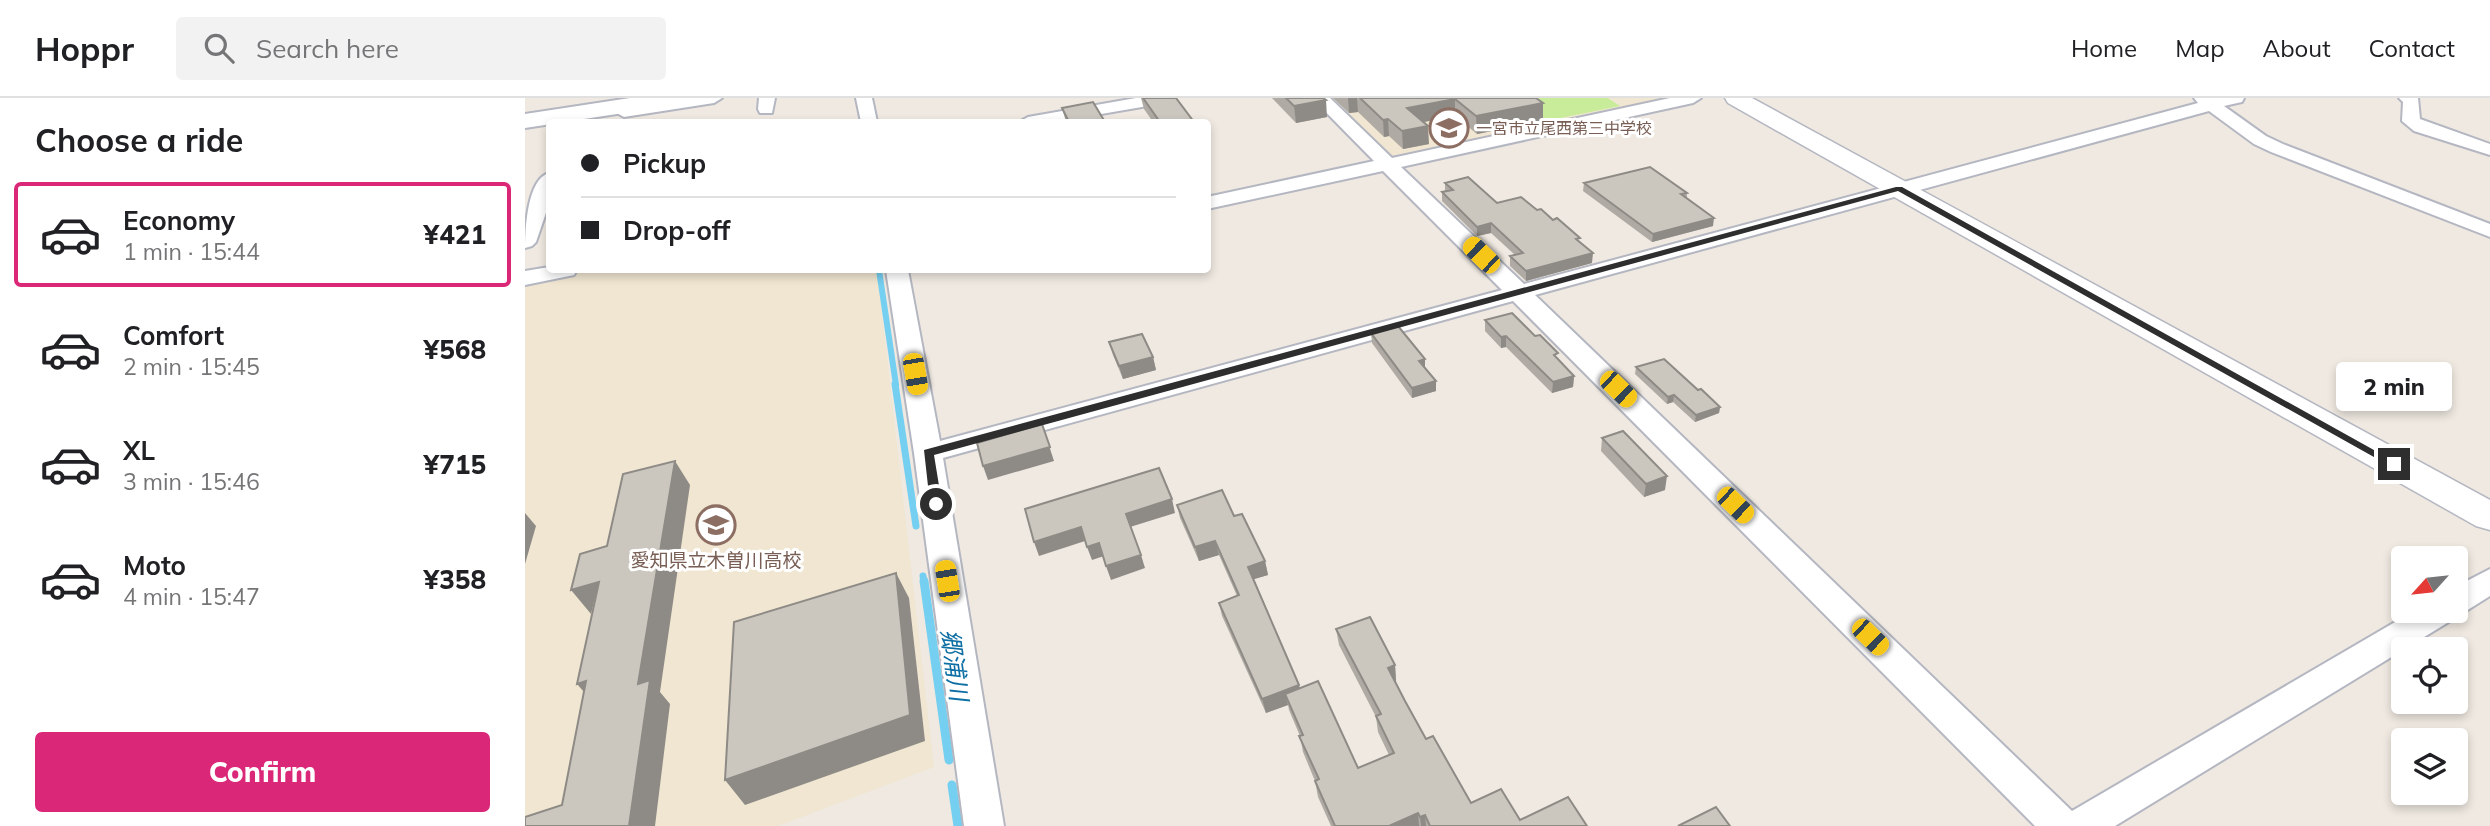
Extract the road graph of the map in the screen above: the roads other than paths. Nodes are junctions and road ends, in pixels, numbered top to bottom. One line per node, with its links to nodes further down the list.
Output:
1 (714, 98): 12 (street)
2 (865, 98): 13 (street)
3 (1165, 98): 14 (street)
4 (1320, 98): 16 (street)
5 (1693, 98): 16 (street)
6 (1736, 98): 18 (street)
7 (2236, 98): 10 (street)
8 (2407, 98): 15 (street)
9 (665, 99): 11 (main road)
10 (2206, 101): 18 (street); 21 (street)
11 (549, 119)
12 (558, 119)
13 (868, 119)
14 (1045, 119)
15 (2490, 150)
16 (1386, 163): 19 (street); 26 (street)
17 (546, 187): 20 (street)
18 (1899, 188): 26 (street); 28 (street)
19 (1211, 202)
20 (538, 209): 22 (street)
21 (2490, 231)
22 (525, 242)
23 (551, 273): 25 (street)
24 (898, 273): 27 (street)
25 (525, 278)
26 (1519, 292): 27 (street); 33 (street)
27 (928, 453): 32 (street)
28 (2490, 517)
29 (2490, 581): 30 (street)
30 (2468, 594)
31 (2420, 623): 34 (street)
32 (984, 826)
33 (2061, 826)
34 (2081, 826)

